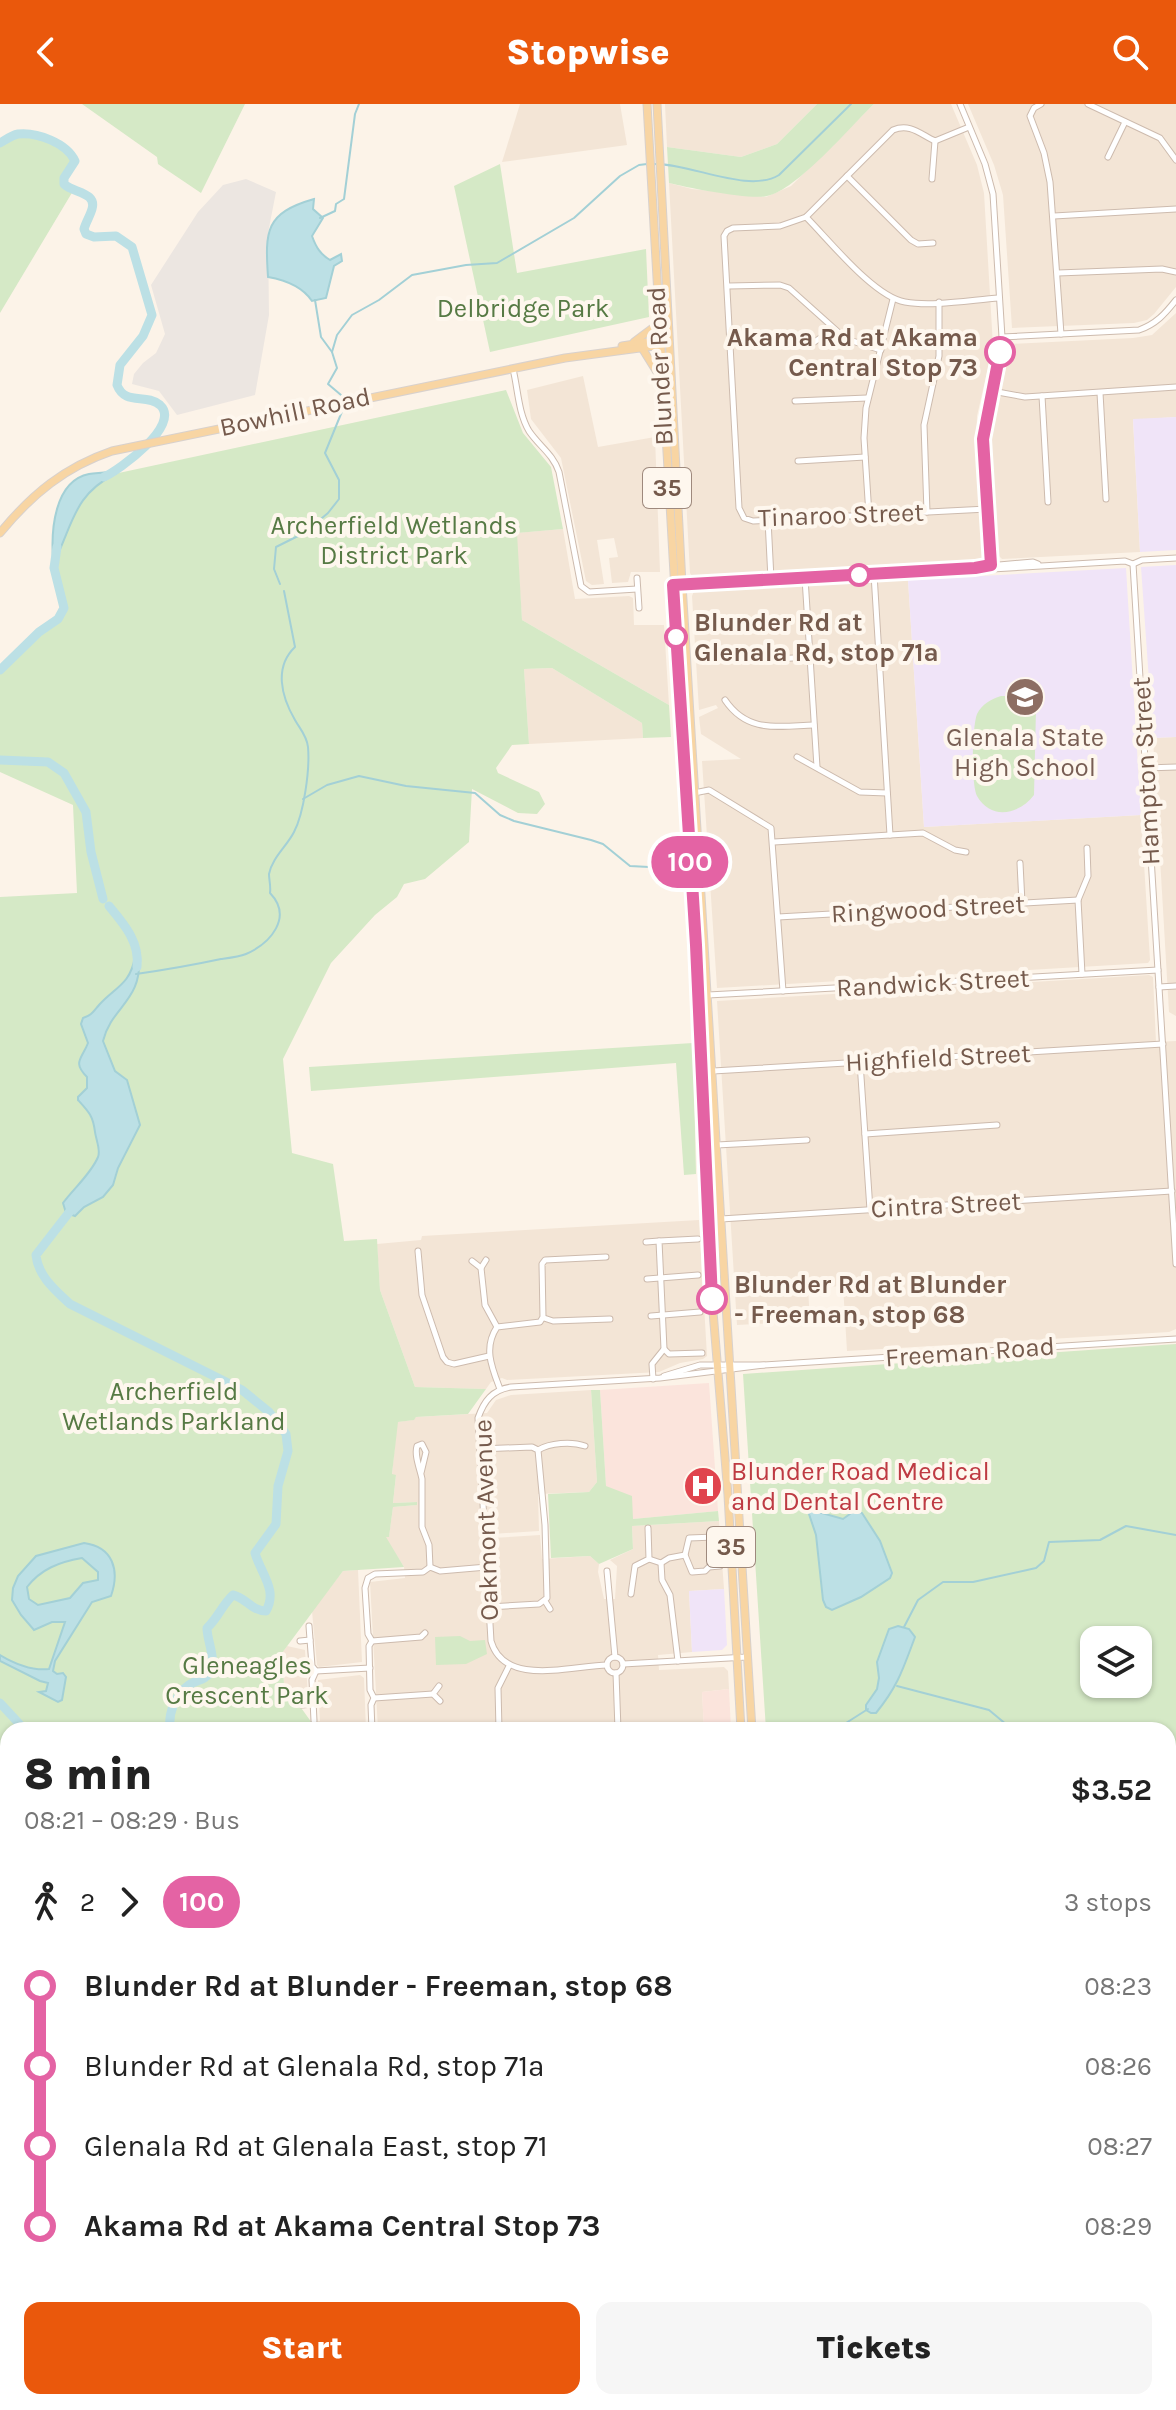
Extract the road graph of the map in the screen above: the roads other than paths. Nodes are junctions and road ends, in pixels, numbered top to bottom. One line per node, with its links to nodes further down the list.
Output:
1 (647, 104): 24 (main road, Blunder Road / 35)
2 (657, 104): 30 (main road, Blunder Road / 35)
3 (960, 104): 7 (street)
4 (1041, 104): 14 (street)
5 (1088, 104): 6 (street)
6 (1125, 122): 9 (street); 10 (street)
7 (969, 127): 8 (street); 20 (street)
8 (935, 141): 11 (street); 12 (street)
9 (1108, 157)
10 (1176, 160)
11 (847, 176): 15 (street); 16 (street)
12 (932, 179)
13 (1176, 209): 14 (street)
14 (1054, 216): 18 (street)
15 (806, 217): 19 (street, Tinaroo Street); 21 (street)
16 (933, 243)
17 (1176, 272): 18 (street)
18 (1058, 273): 26 (street)
19 (729, 286): 25 (street); 50 (street, Tinaroo Street)
20 (999, 298): 23 (street); 27 (street)
21 (893, 299): 23 (street); 34 (street)
22 (1176, 300): 26 (street)
23 (939, 302): 48 (street)
24 (658, 324): 28 (main road); 29 (main road, Blunder Road / 35)
25 (833, 329): 31 (street); 34 (street)
26 (1061, 334): 27 (street)
27 (1002, 337): 38 (street)
28 (633, 343): 29 (main road, Bowhill Road); 33 (main road, Bowhill Road)
29 (659, 343): 30 (main road, Bowhill Road); 32 (main road, Bowhill Road); 36 (main road, Blunder Road / 35)
30 (671, 343): 59 (main road, Blunder Road / 35)
31 (792, 345)
32 (642, 348): 33 (main road, Bowhill Road); 36 (main road)
33 (617, 349): 35 (main road, Bowhill Road)
34 (881, 350): 41 (street)
35 (513, 368): 51 (main road, Bowhill Road); 61 (street)
36 (661, 379): 60 (main road, Blunder Road / 35)
37 (1176, 387): 39 (street)
38 (992, 391): 40 (street); 47 (street)
39 (1100, 393): 40 (street); 45 (street)
40 (1042, 396): 46 (street)
41 (867, 398): 42 (street); 43 (street)
42 (795, 401)
43 (865, 457): 44 (street); 49 (street)
44 (798, 461)
45 (1106, 499)
46 (1048, 502)
47 (987, 509): 48 (street, Tinaroo Street); 54 (street)
48 (927, 512): 49 (street, Tinaroo Street)
49 (869, 515): 50 (street, Tinaroo Street)
50 (768, 520): 58 (street)
51 (0, 533)
52 (1176, 558): 53 (street)
53 (1133, 564): 54 (street); 70 (street, Hampton Street)
54 (992, 567): 55 (street)
55 (874, 574): 57 (street); 72 (street)
56 (637, 578): 61 (street)
57 (805, 578): 58 (street); 64 (street)
58 (771, 580): 59 (street)
59 (682, 584): 60 (street); 71 (main road, Blunder Road / 35)
60 (673, 585): 73 (main road, Blunder Road / 35)
61 (637, 589): 62 (street)
62 (639, 608)
63 (760, 652): 64 (street)
64 (810, 657): 66 (street)
65 (725, 700): 66 (street)
66 (814, 725): 68 (street)
67 (797, 757): 68 (street)
68 (817, 767): 72 (street)
69 (1176, 767): 70 (street)
70 (1146, 768): 82 (street, Hampton Street)
71 (695, 792): 73 (street); 75 (street); 87 (main road, Blunder Road / 35)
72 (887, 793): 74 (street)
73 (685, 797): 123 (main road, Blunder Road / 35)
74 (890, 835): 75 (street); 77 (street)
75 (774, 842): 81 (street)
76 (1087, 848): 79 (street)
77 (966, 852)
78 (1020, 863): 80 (street)
79 (1078, 900): 80 (street, Ringwood Street); 83 (street)
80 (1022, 903): 81 (street, Ringwood Street)
81 (778, 917): 86 (street)
82 (1158, 970): 83 (street, Randwick Street); 85 (street, Hampton Street)
83 (1082, 974): 86 (street, Randwick Street)
84 (1176, 986): 85 (street)
85 (1159, 987): 88 (street, Hampton Street)
86 (783, 991): 87 (street, Randwick Street)
87 (708, 995): 90 (main road, Blunder Road / 35)
88 (1163, 1044): 89 (street, Highfield Street); 97 (street, Hampton Street)
89 (860, 1062): 90 (street, Highfield Street); 93 (street)
90 (713, 1071): 96 (main road, Blunder Road / 35)
91 (997, 1125): 92 (street)
92 (984, 1126): 93 (street); 94 (street)
93 (865, 1134): 98 (street)
94 (985, 1138)
95 (807, 1140): 96 (street)
96 (717, 1145): 99 (main road, Blunder Road / 35)
97 (1172, 1191): 98 (street, Cintra Street); 107 (street, Hampton Street)
98 (870, 1210): 99 (street, Cintra Street)
99 (721, 1219): 122 (main road, Blunder Road / 35)
100 (698, 1239): 101 (street)
101 (659, 1241): 102 (street); 110 (street)
102 (646, 1242)
103 (418, 1251): 121 (street)
104 (606, 1257): 115 (street)
105 (486, 1260): 108 (street)
106 (472, 1261): 108 (street)
107 (1176, 1264)
108 (481, 1268): 117 (street)
109 (698, 1275): 110 (street)
110 (661, 1278): 111 (street); 113 (street)
111 (647, 1279)
112 (700, 1312): 113 (street)
113 (663, 1315): 114 (street); 119 (street)
114 (651, 1316)
115 (543, 1317): 116 (street); 117 (street)
116 (610, 1319)
117 (497, 1327): 121 (street)
118 (1176, 1339): 122 (street, Freeman Road)
119 (664, 1349): 120 (street); 124 (street)
120 (702, 1353)
121 (489, 1356): 125 (street)
122 (729, 1367): 123 (street, Oakmont Avenue); 149 (main road, Blunder Road / 35)
123 (719, 1368): 124 (street, Oakmont Avenue); 150 (main road, Blunder Road / 35)
124 (656, 1379): 125 (street, Oakmont Avenue)
125 (500, 1389): 127 (street, Oakmont Avenue)
126 (585, 1446): 128 (street)
127 (480, 1449): 128 (street); 137 (street, Oakmont Avenue)
128 (538, 1450): 140 (street)
129 (421, 1473): 129 (street); 136 (street)
130 (648, 1528): 133 (street)
131 (715, 1537): 132 (street)
132 (685, 1555): 134 (street); 135 (street)
133 (649, 1559): 134 (street); 139 (street)
134 (661, 1563): 151 (street)
135 (720, 1566)
136 (430, 1567): 137 (street); 147 (street)
137 (487, 1567): 141 (street, Oakmont Avenue)
138 (607, 1571): 148 (street)
139 (631, 1594)
140 (545, 1601): 141 (street); 142 (street)
141 (489, 1607): 154 (street, Oakmont Avenue)
142 (550, 1609)
143 (309, 1626): 145 (street)
144 (425, 1633): 147 (street)
145 (310, 1640): 146 (street); 156 (street)
146 (300, 1641)
147 (372, 1641): 155 (street)
148 (615, 1657): 152 (street); 153 (street)
149 (747, 1657): 150 (street); 169 (main road, Blunder Road / 35)
150 (736, 1658): 151 (street); 168 (main road, Blunder Road / 35)
151 (678, 1661): 152 (street)
152 (623, 1664): 157 (street)
153 (607, 1665): 154 (street); 157 (street)
154 (509, 1666): 166 (street)
155 (370, 1668): 156 (street); 160 (street)
156 (316, 1671): 162 (street)
157 (616, 1673): 167 (street)
158 (439, 1686): 159 (street)
159 (433, 1694): 160 (street); 161 (street)
160 (374, 1698): 165 (street)
161 (440, 1701)
162 (313, 1704): 163 (street); 164 (street)
163 (302, 1705)
164 (314, 1721)
165 (372, 1722)
166 (499, 1722)
167 (618, 1722)
168 (740, 1722)
169 (751, 1722)

